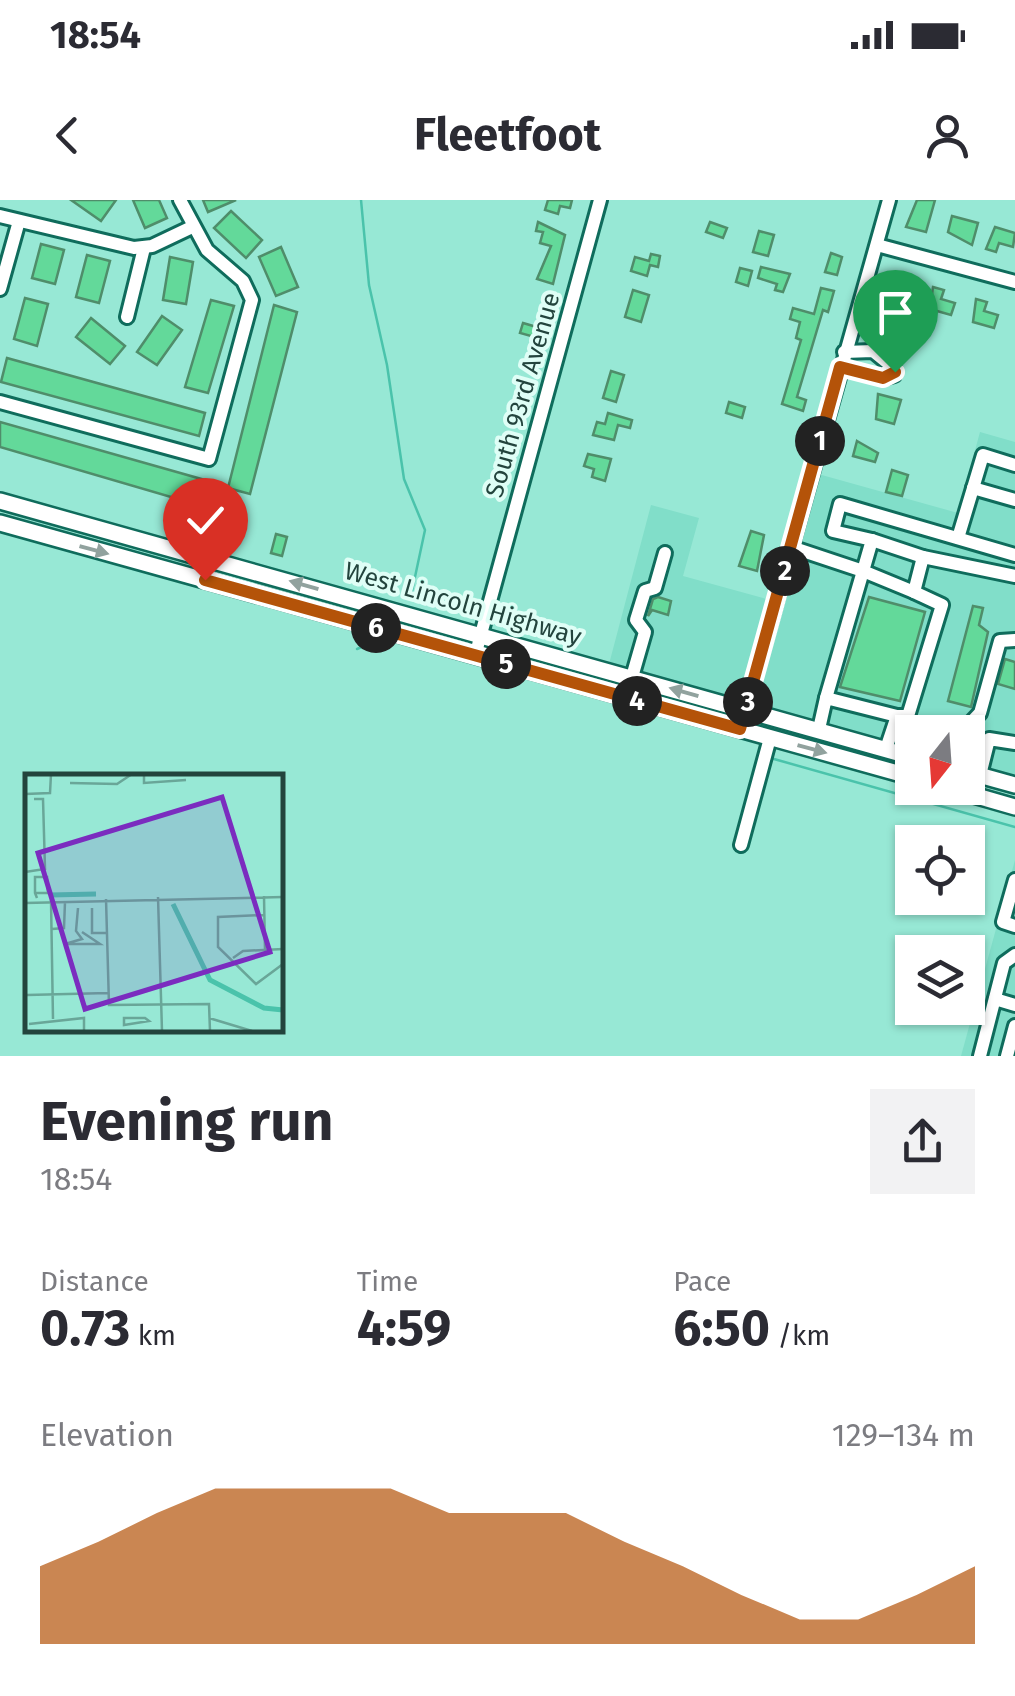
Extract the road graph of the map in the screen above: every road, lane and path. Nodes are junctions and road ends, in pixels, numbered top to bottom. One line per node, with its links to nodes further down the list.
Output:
1 (180, 200): 6 (street)
2 (600, 200): 29 (street, South 93rd Avenue)
3 (889, 200): 7 (street)
4 (0, 216): 5 (street)
5 (18, 221): 8 (street); 10 (street)
6 (192, 227): 8 (street); 14 (street)
7 (878, 245): 9 (street); 12 (street)
8 (144, 248): 11 (street)
9 (1015, 282)
10 (0, 289)
11 (128, 317)
12 (844, 352): 13 (street); 13 (street)
13 (840, 367): 22 (street)
14 (0, 402)
15 (1015, 465): 16 (street)
16 (973, 488): 17 (street); 20 (street)
17 (1015, 500)
18 (0, 501): 29 (main road, West Lincoln Highway, one-way to 18)
19 (0, 524): 31 (main road, West Lincoln Highway, one-way to 31)
20 (958, 538): 21 (street); 24 (street)
21 (872, 540): 25 (street); 26 (street)
22 (791, 548): 26 (street); 34 (street)
23 (665, 553): 32 (street)
24 (1015, 555)
25 (923, 557): 27 (street); 28 (street)
26 (864, 570): 28 (street); 33 (street)
27 (1015, 576)
28 (914, 592): 36 (street)
29 (480, 635): 31 (street, South 93rd Avenue); 32 (main road, West Lincoln Highway)
30 (1015, 640): 37 (street)
31 (475, 656): 39 (main road, West Lincoln Highway)
32 (632, 677): 34 (main road, West Lincoln Highway, one-way to 32)
33 (826, 698): 35 (street); 40 (street)
34 (746, 709): 39 (street); 40 (main road, West Lincoln Highway)
35 (895, 715)
36 (908, 715)
37 (978, 715)
38 (895, 722): 44 (street)
39 (740, 729): 41 (main road, West Lincoln Highway)
40 (819, 729): 44 (main road, West Lincoln Highway)
41 (770, 738): 46 (main road, West Lincoln Highway, one-way to 46); 51 (street)
42 (1015, 743): 43 (street)
43 (985, 748)
44 (886, 749): 45 (main road, West Lincoln Highway)
45 (895, 751)
46 (895, 772)
47 (985, 777): 48 (main road)
48 (1015, 785)
49 (985, 798): 50 (main road)
50 (1015, 806)
51 (742, 846)
52 (1015, 880): 53 (street)
53 (1015, 926)
54 (1015, 955): 55 (street)
55 (995, 999): 56 (street); 58 (street)
56 (1015, 1005)
57 (1015, 1026): 59 (street)
58 (980, 1056)
59 (1007, 1056)

